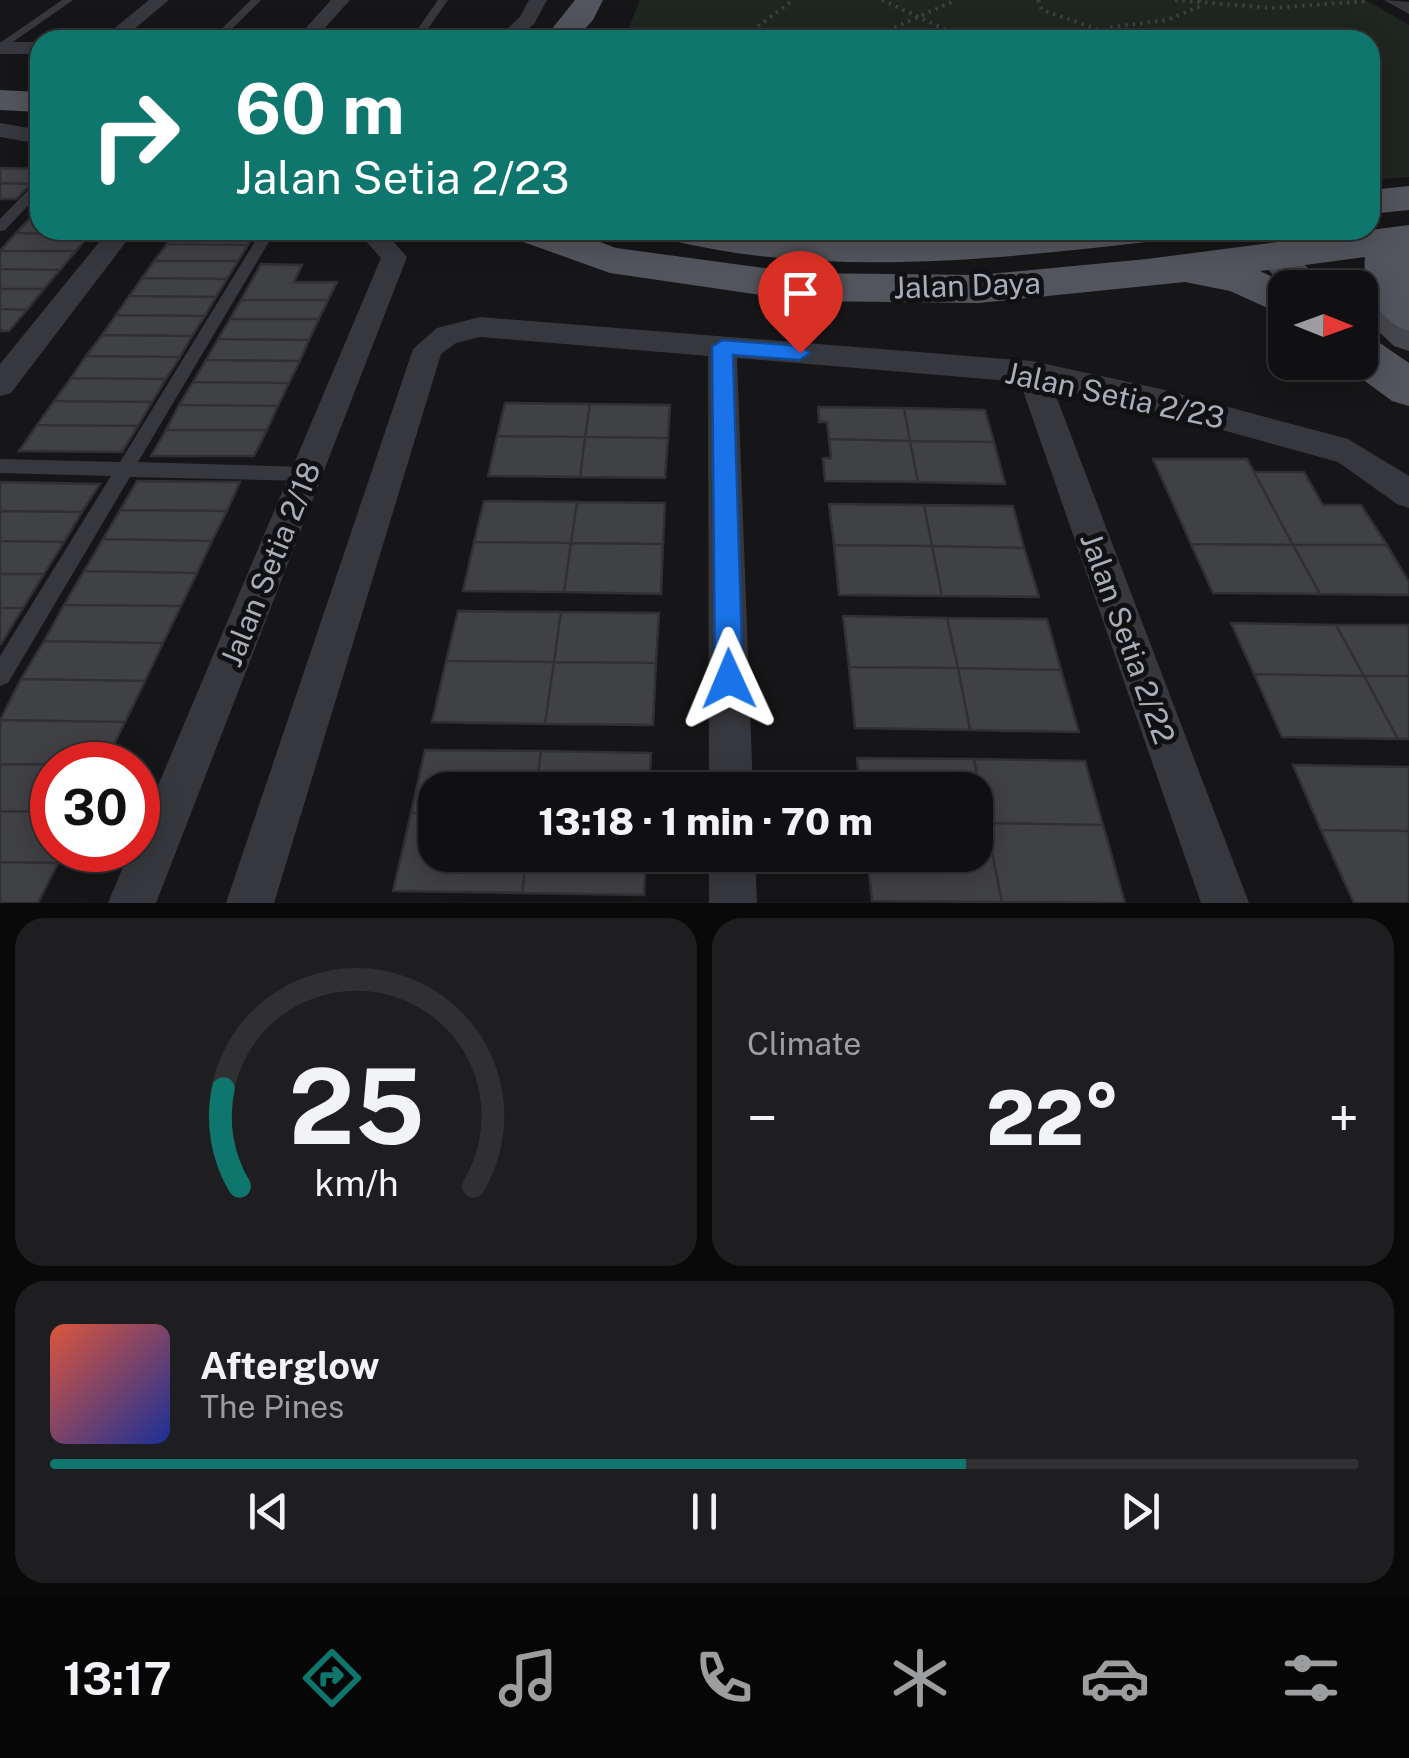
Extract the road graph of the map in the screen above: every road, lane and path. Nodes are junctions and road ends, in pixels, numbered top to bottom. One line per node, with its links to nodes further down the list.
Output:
1 (68, 0): 29 (lane)
2 (160, 0): 18 (street)
3 (256, 0): 19 (lane)
4 (341, 0): 20 (street)
5 (443, 0): 21 (lane)
6 (538, 0): 22 (street)
7 (589, 0): 23 (main road)
8 (792, 0): 24 (path)
9 (882, 0): 17 (path)
10 (956, 0): 17 (path)
11 (1038, 0): 27 (path)
12 (1175, 0): 15 (path)
13 (1376, 0): 15 (path)
14 (1393, 0): 16 (street)
15 (1200, 3): 28 (path)
16 (1409, 9)
17 (922, 16): 25 (path); 26 (path)
18 (122, 30)
19 (226, 30)
20 (313, 30)
21 (422, 30)
22 (516, 30)
23 (568, 30)
24 (753, 30)
25 (889, 30)
26 (949, 30)
27 (1099, 30)
28 (1110, 30)
29 (0, 48): 30 (street)
30 (30, 48)
31 (0, 73): 32 (main road)
32 (30, 74)
33 (0, 100): 34 (main road)
34 (30, 102)
35 (0, 130): 36 (street)
36 (30, 135)
37 (30, 196): 40 (lane)
38 (1409, 198): 39 (main road)
39 (1380, 201)
40 (0, 227)
41 (1409, 238): 50 (main road, Jalan Daya)
42 (114, 240): 60 (street)
43 (263, 240): 63 (lane)
44 (379, 240): 64 (street, Jalan Setia 2/18)
45 (557, 240): 48 (main road, Jalan Daya)
46 (766, 240): 48 (main road, Jalan Daya)
47 (1170, 240): 48 (main road)
48 (1140, 245): 50 (main road, Jalan Daya); 52 (main road)
49 (1409, 246): 54 (main road)
50 (1286, 248): 51 (street)
51 (1325, 270)
52 (1268, 290)
53 (1378, 307): 55 (street)
54 (1409, 316)
55 (1409, 336)
56 (722, 347): 59 (street, Jalan Setia 2/23); 67 (street); 70 (street, Jalan Setia 2/23)
57 (1378, 354): 61 (street)
58 (1378, 365): 61 (main road)
59 (1032, 372): 65 (street, Jalan Setia 2/23); 72 (street, Jalan Setia 2/22)
60 (0, 385)
61 (1409, 385)
62 (0, 466): 63 (lane)
63 (126, 470): 64 (lane); 66 (lane)
64 (307, 474): 69 (street, Jalan Setia 2/18)
65 (1409, 494)
66 (0, 676)
67 (731, 772)
68 (732, 872): 71 (street)
69 (132, 903)
70 (250, 903)
71 (733, 903)
72 (1225, 903)

